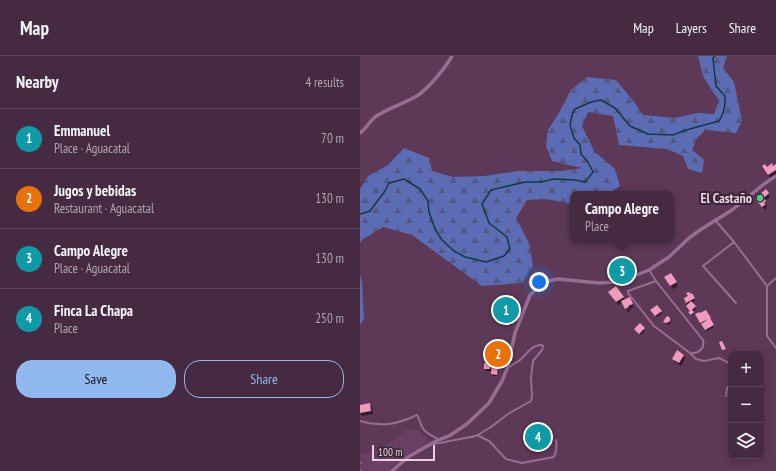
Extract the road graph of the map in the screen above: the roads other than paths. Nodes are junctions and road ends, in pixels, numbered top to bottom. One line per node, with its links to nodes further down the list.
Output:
1 (452, 56): 2 (street)
2 (360, 133)
3 (776, 176): 4 (street)
4 (716, 221): 5 (lane); 6 (street)
5 (734, 242): 9 (lane); 10 (lane)
6 (649, 270): 8 (lane); 14 (street)
7 (776, 278): 9 (lane)
8 (656, 281): 12 (lane); 12 (lane)
9 (766, 286): 11 (lane)
10 (736, 304)
11 (776, 348)
12 (690, 353): 13 (lane)
13 (728, 362)
14 (506, 369): 18 (lane); 19 (street)
15 (728, 387): 16 (lane)
16 (726, 396)
17 (360, 421): 19 (lane)
18 (477, 435): 20 (lane); 21 (lane)
19 (438, 440): 21 (street)
20 (556, 440)
21 (430, 444): 22 (street)
22 (392, 471)

